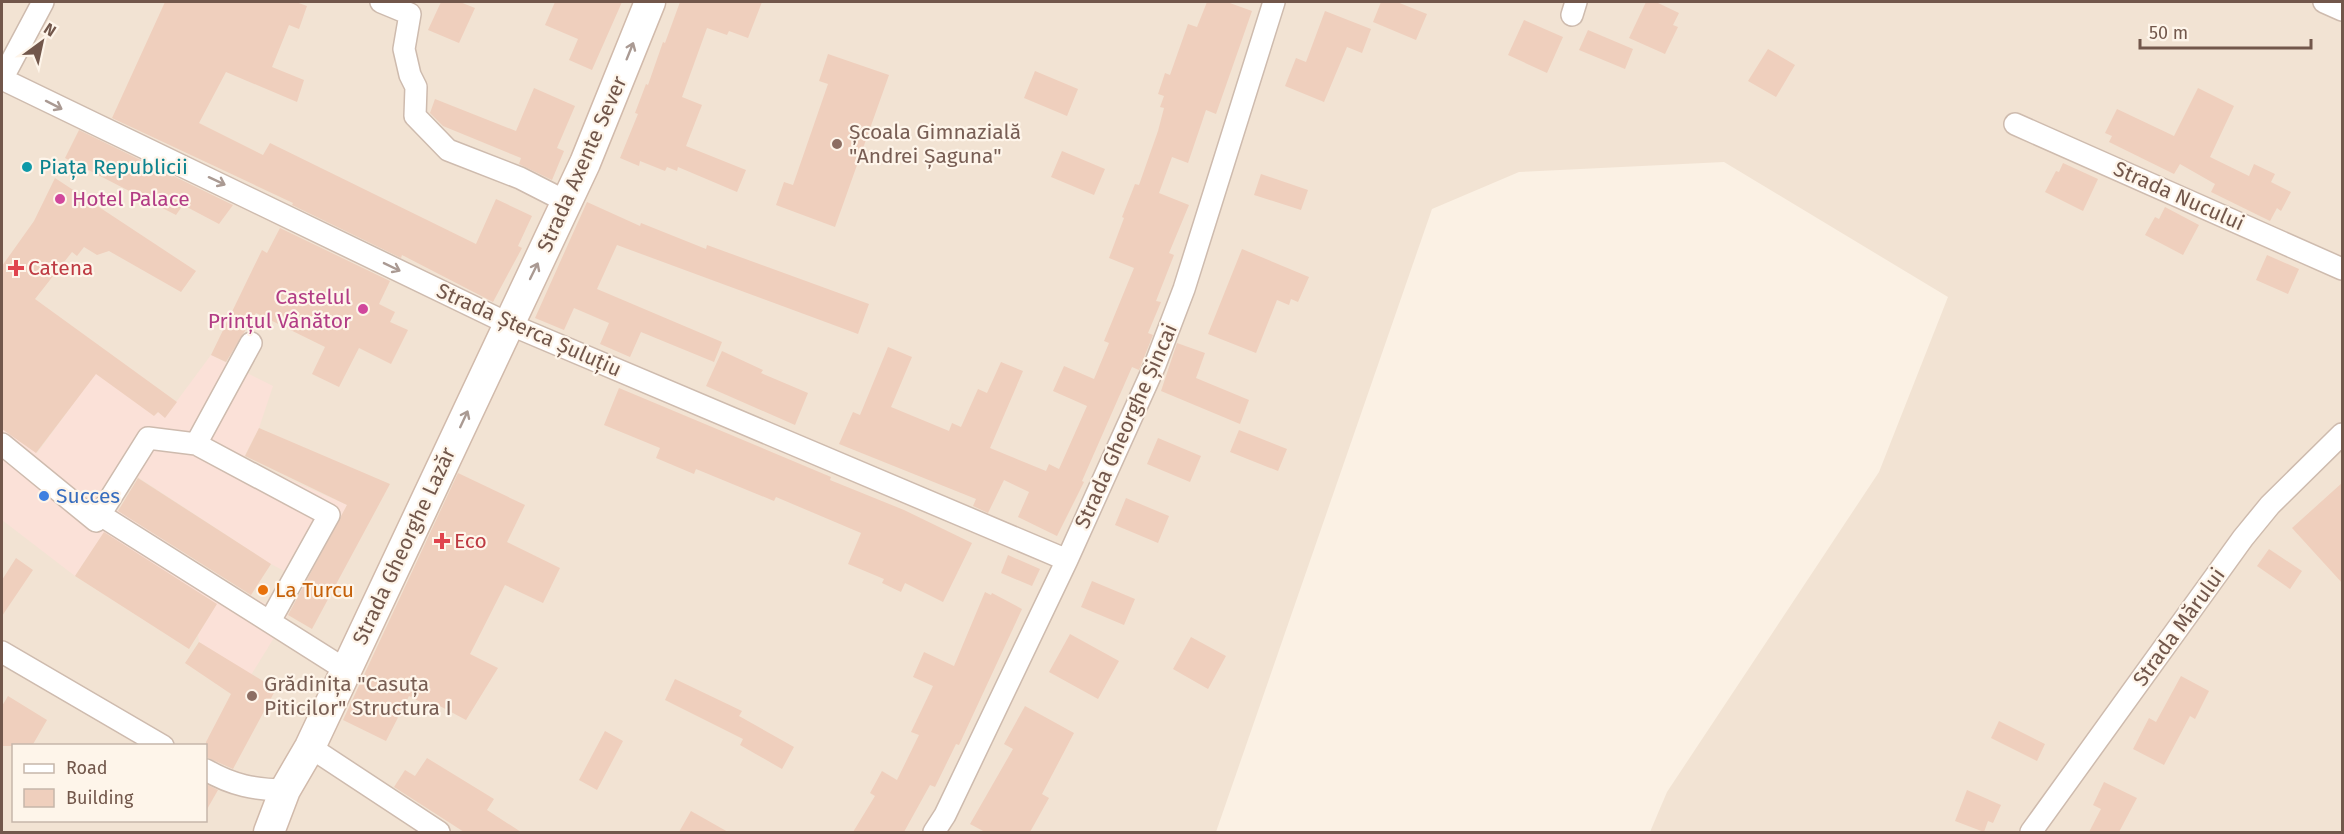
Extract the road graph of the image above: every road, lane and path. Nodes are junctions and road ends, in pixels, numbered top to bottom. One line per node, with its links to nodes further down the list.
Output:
1 (43, 2): 7 (street)
2 (381, 2): 9 (street)
3 (650, 2): 9 (main road, Strada Axente Sever, one-way to 3)
4 (1274, 2): 17 (street, Strada Gheorghe Șincai)
5 (2324, 2): 6 (street)
6 (2343, 10)
7 (2, 79): 11 (street, Strada Șterca Șuluțiu, one-way to 11)
8 (2014, 124): 10 (street, Strada Nucului)
9 (567, 202): 11 (main road, Strada Axente Sever, one-way to 9)
10 (2343, 269)
11 (509, 324): 17 (street, Strada Șterca Șuluțiu); 20 (main road, Strada Gheorghe Lazăr, one-way to 11)
12 (251, 343): 15 (street)
13 (2343, 434): 28 (street, Strada Mărului)
14 (2, 444): 16 (street)
15 (196, 444): 16 (street); 18 (street)
16 (99, 514): 18 (street)
17 (1067, 560): 27 (street, Strada Gheorghe Șincai)
18 (270, 621): 20 (street)
19 (2, 652): 21 (street)
20 (346, 670): 22 (main road, Strada Gheorghe Lazăr)
21 (160, 744)
22 (310, 747): 24 (main road, Strada Gheorghe Lazăr); 26 (street)
23 (207, 771): 24 (street)
24 (285, 790): 25 (main road, Strada Gheorghe Lazăr)
25 (269, 832)
26 (440, 832)
27 (934, 832)
28 (2031, 832)

